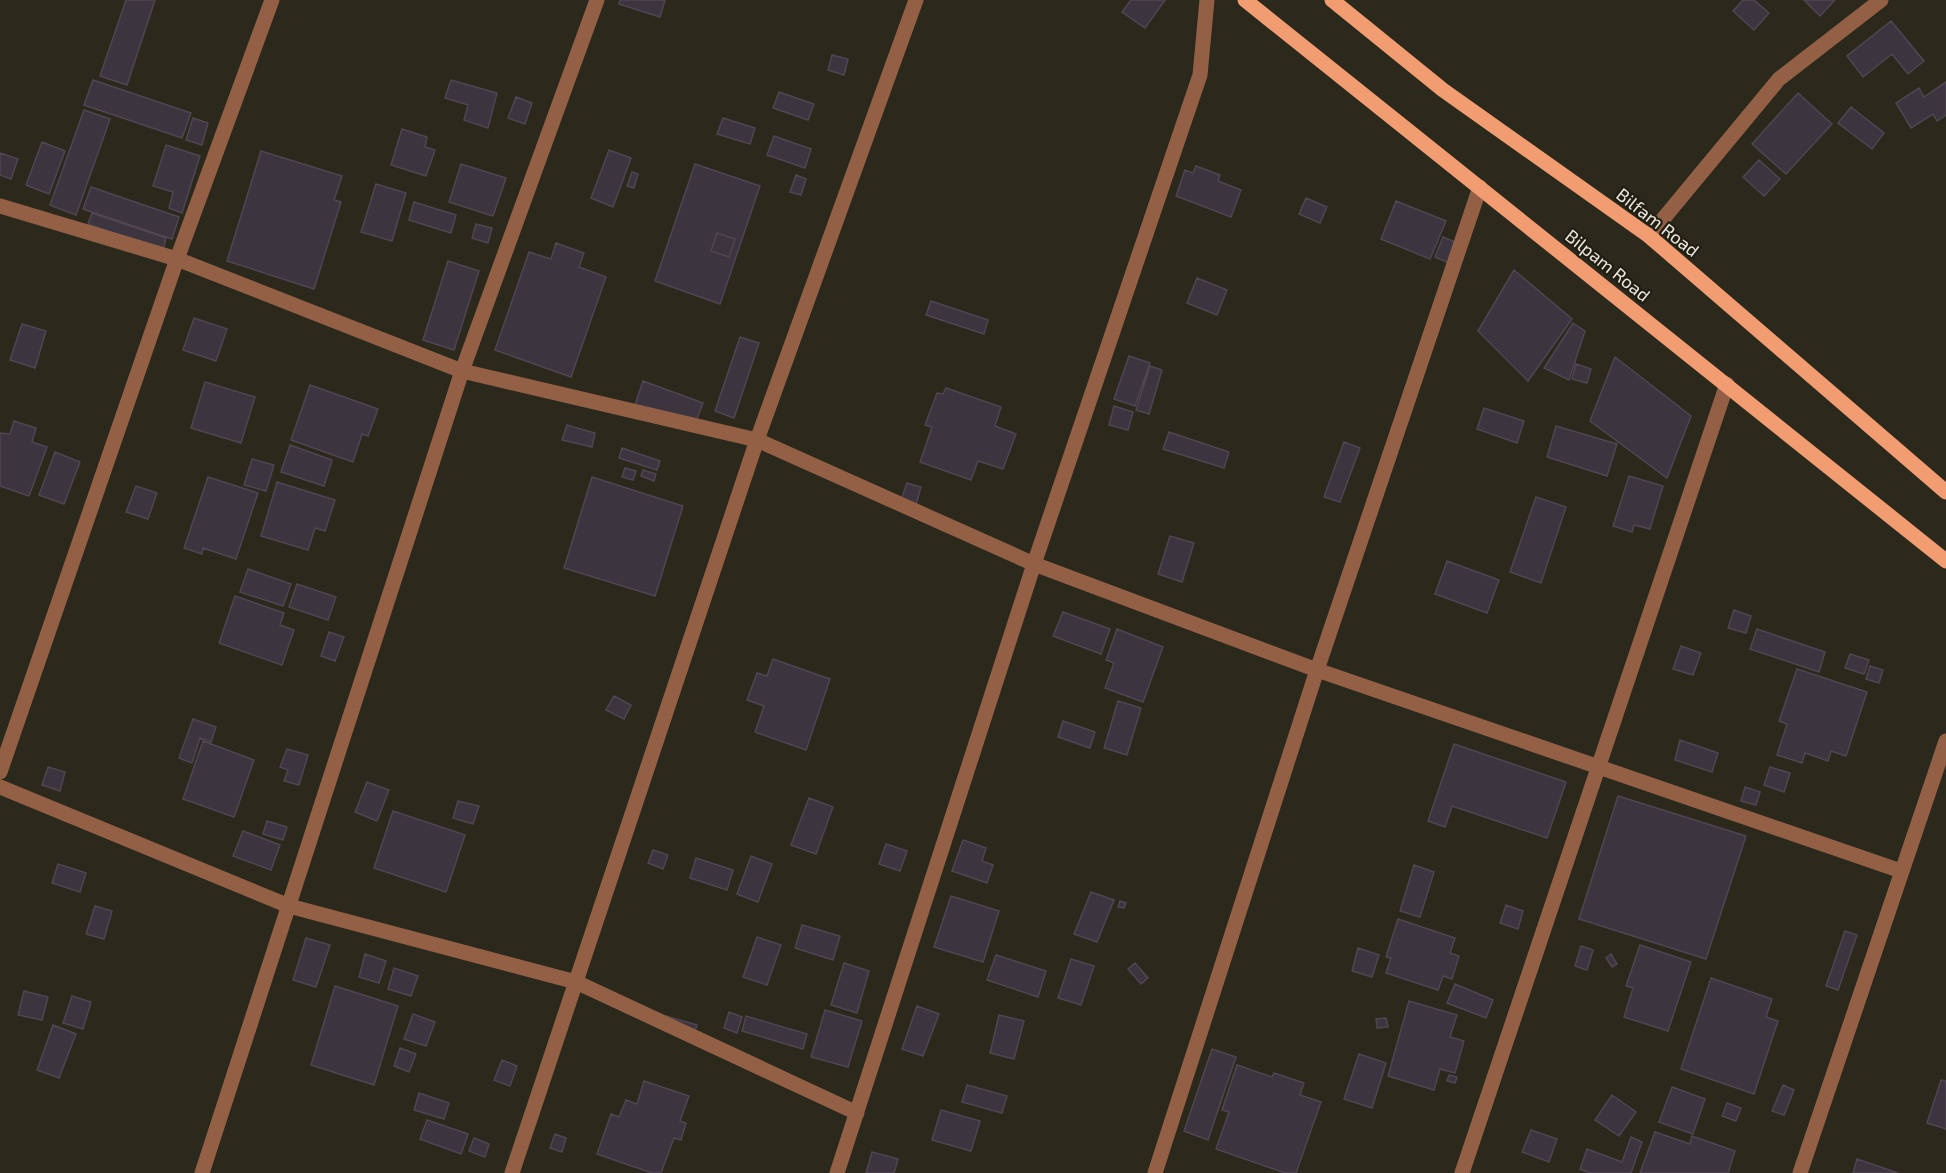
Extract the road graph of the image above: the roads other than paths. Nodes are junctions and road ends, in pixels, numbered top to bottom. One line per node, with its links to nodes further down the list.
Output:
1 (272, 0): 11 (street)
2 (597, 0): 12 (street)
3 (916, 0): 14 (street)
4 (1207, 0): 17 (street)
5 (1245, 0): 8 (main road, Bilpam Road)
6 (1332, 0): 10 (main road, Bilfam Road)
7 (1881, 0): 10 (street)
8 (1480, 187): 13 (main road, Bilpam Road); 18 (street)
9 (0, 206): 11 (street)
10 (1649, 236): 15 (main road, Bilfam Road)
11 (177, 259): 12 (street); 21 (street)
12 (462, 371): 14 (street); 24 (street)
13 (1727, 384): 16 (main road, Bilpam Road); 20 (street)
14 (757, 440): 17 (street); 25 (street)
15 (1946, 492)
16 (1946, 561)
17 (1034, 564): 18 (street); 26 (street)
18 (1317, 670): 20 (street); 30 (street)
19 (1946, 741): 23 (street)
20 (1598, 765): 23 (street); 31 (street)
21 (0, 772)
22 (0, 787): 24 (street)
23 (1901, 870): 32 (street)
24 (289, 906): 25 (street); 27 (street)
25 (576, 982): 26 (street); 28 (street)
26 (858, 1113): 29 (street)
27 (202, 1173)
28 (512, 1173)
29 (837, 1173)
30 (1155, 1173)
31 (1462, 1173)
32 (1800, 1173)

